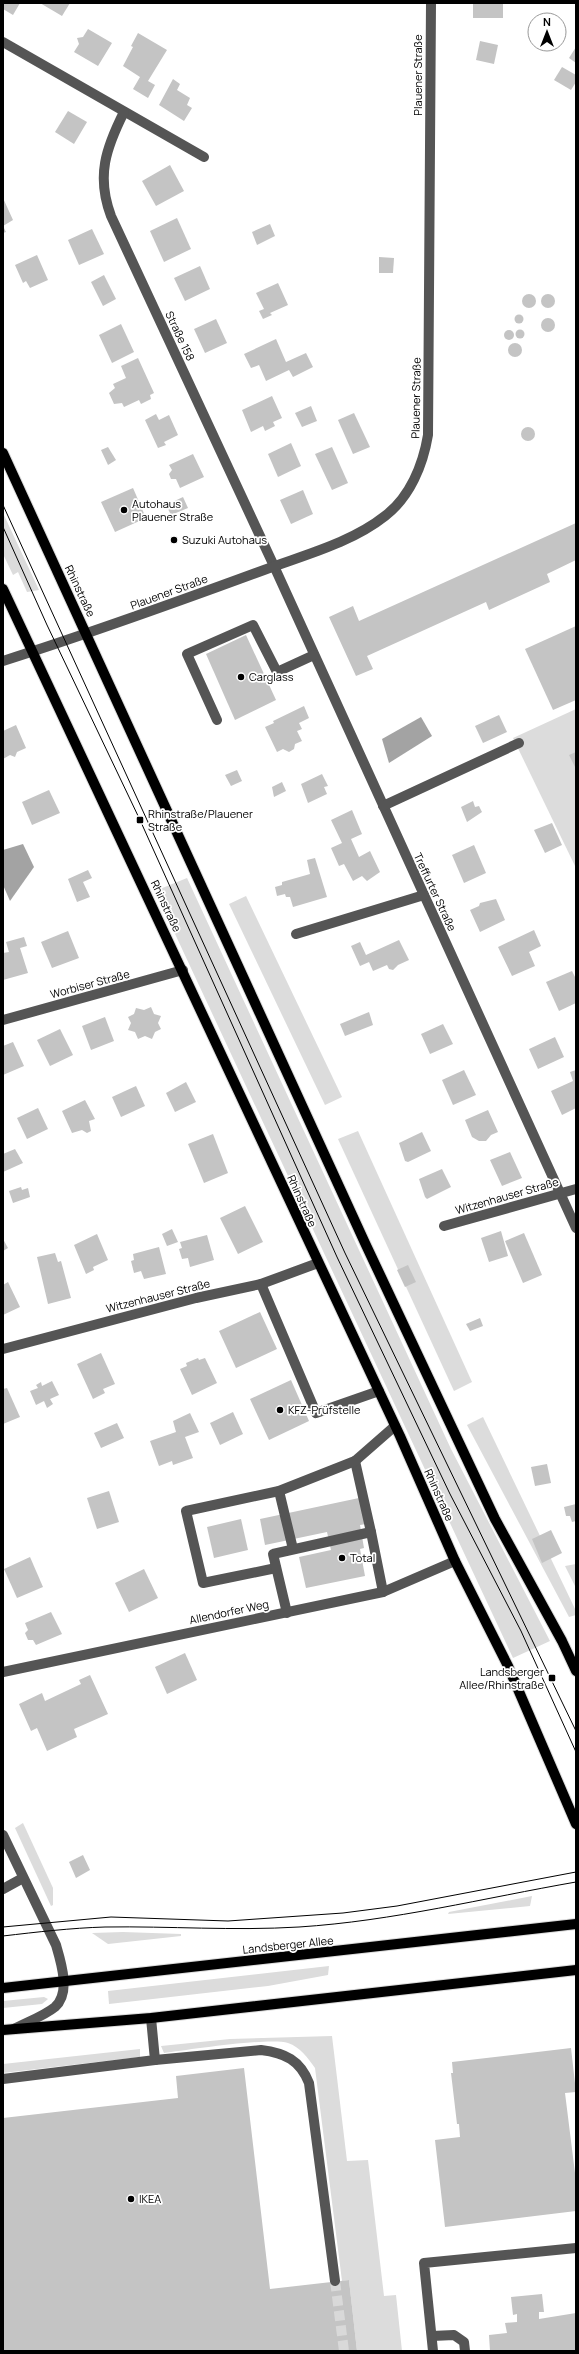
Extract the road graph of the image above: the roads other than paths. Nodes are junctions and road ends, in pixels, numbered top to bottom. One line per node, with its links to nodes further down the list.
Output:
1 (431, 3): 6 (street, Plauener Straße)
2 (3, 42): 3 (street)
3 (124, 112): 4 (street); 6 (street, Straße 158)
4 (204, 157)
5 (3, 453): 8 (main road, Rhinstraße)
6 (274, 566): 8 (street, Plauener Straße); 10 (street, Treffurter Straße)
7 (3, 589): 9 (main road, Rhinstraße)
8 (87, 633): 9 (street, Plauener Straße); 37 (main road, Rhinstraße)
9 (32, 652): 11 (street, Plauener Straße); 17 (main road, Rhinstraße)
10 (314, 655): 12 (street); 14 (street, Treffurter Straße)
11 (3, 661)
12 (217, 720)
13 (519, 743): 14 (street)
14 (383, 806): 15 (street, Treffurter Straße)
15 (424, 895): 16 (street); 20 (street, Treffurter Straße)
16 (296, 934)
17 (183, 970): 18 (street, Worbiser Straße); 23 (main road, Rhinstraße)
18 (3, 1020)
19 (576, 1189): 20 (street, Witzenhauser Straße)
20 (560, 1193): 21 (street, Witzenhauser Straße); 22 (street, Treffurter Straße)
21 (444, 1226)
22 (576, 1228)
23 (318, 1263): 24 (street, Witzenhauser Straße); 26 (main road, Rhinstraße)
24 (261, 1284): 25 (street, Witzenhauser Straße); 26 (street)
25 (3, 1349)
26 (379, 1391): 27 (main road, Rhinstraße)
27 (395, 1426): 28 (street); 32 (main road, Rhinstraße)
28 (356, 1461): 29 (street); 30 (street)
29 (279, 1491): 31 (street); 33 (street)
30 (371, 1532): 31 (street); 34 (street)
31 (293, 1549): 33 (street)
32 (455, 1560): 34 (street, Allendorfer Weg); 38 (main road, Rhinstraße)
33 (276, 1568): 35 (street)
34 (383, 1592): 35 (street, Allendorfer Weg)
35 (287, 1613): 36 (street, Allendorfer Weg)
36 (3, 1672)
37 (576, 1672)
38 (576, 1824)
39 (3, 1835): 40 (street)
40 (23, 1878): 41 (street); 44 (street)
41 (3, 1889)
42 (576, 1924): 44 (main road, Landsberger Allee)
43 (576, 1970): 46 (main road)
44 (63, 1981): 45 (main road, Landsberger Allee); 47 (street)
45 (3, 1988)
46 (151, 2018): 47 (main road); 49 (street)
47 (14, 2029): 48 (main road)
48 (3, 2030)
49 (155, 2060): 50 (street); 52 (street)
50 (3, 2079)
51 (576, 2248): 53 (street)
52 (335, 2282)
53 (432, 2336): 54 (street); 55 (street)
54 (433, 2351)
55 (465, 2351)

